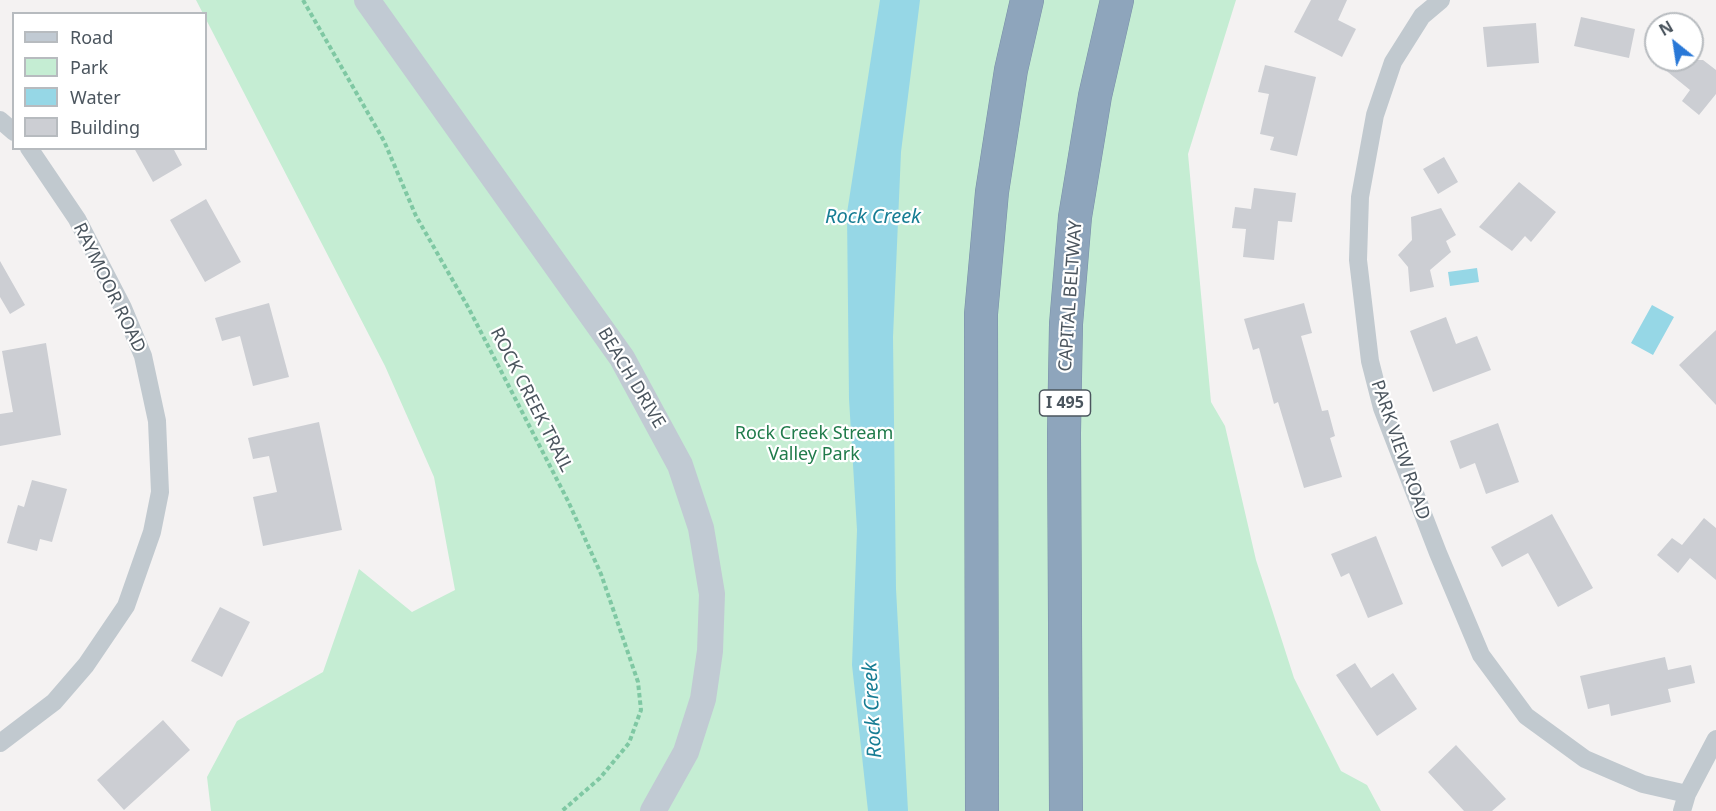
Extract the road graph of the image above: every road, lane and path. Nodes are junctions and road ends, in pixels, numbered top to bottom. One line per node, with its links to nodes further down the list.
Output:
1 (303, 0): 12 (path, ROCK CREEK TRAIL)
2 (367, 0): 13 (street, BEACH DRIVE)
3 (1027, 0): 14 (highway)
4 (1117, 0): 15 (highway, CAPITAL BELTWAY / I 495)
5 (1441, 0): 11 (street, PARK VIEW ROAD)
6 (0, 120): 7 (street)
7 (12, 130)
8 (30, 150): 10 (street, RAYMOOR ROAD)
9 (1716, 739): 11 (street)
10 (0, 743)
11 (1684, 802)
12 (562, 811)
13 (653, 811)
14 (982, 811)
15 (1066, 811)

